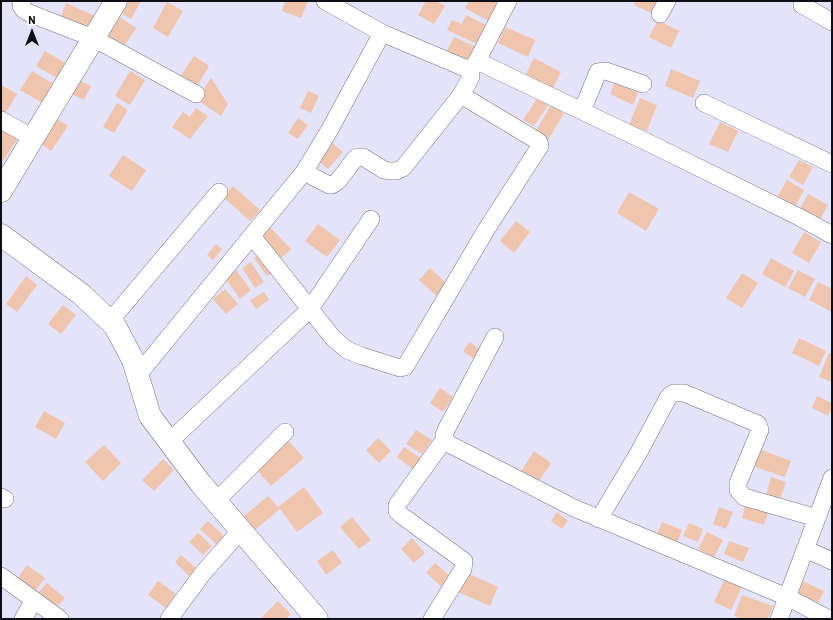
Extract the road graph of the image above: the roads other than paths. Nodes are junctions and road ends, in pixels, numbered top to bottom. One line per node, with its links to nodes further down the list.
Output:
1 (22, 1): 8 (street)
2 (116, 1): 8 (street)
3 (325, 1): 7 (street)
4 (508, 1): 9 (street)
5 (802, 5): 6 (street)
6 (832, 22)
7 (382, 33): 9 (street); 18 (street)
8 (93, 38): 11 (street); 16 (street)
9 (474, 65): 12 (street); 14 (street)
10 (643, 84): 14 (street)
11 (196, 94)
12 (461, 96): 18 (street); 25 (street)
13 (704, 103): 17 (street)
14 (582, 111): 23 (street)
15 (1, 120): 16 (street)
16 (33, 138): 19 (street)
17 (832, 164)
18 (304, 172): 24 (street)
19 (1, 191)
20 (219, 192): 26 (street)
21 (371, 220): 25 (street)
22 (1, 235): 26 (street)
23 (832, 235)
24 (252, 236): 25 (street); 28 (street)
25 (310, 309): 31 (street)
26 (110, 321): 28 (street)
27 (495, 337): 30 (street)
28 (138, 376): 31 (street)
29 (286, 432): 33 (street)
30 (445, 439): 35 (street); 46 (street)
31 (169, 442): 33 (street)
32 (832, 478): 34 (street)
33 (216, 501): 36 (street)
34 (823, 512): 35 (street); 37 (street)
35 (598, 519): 40 (street)
36 (241, 530): 44 (street); 45 (street)
37 (805, 550): 38 (street); 40 (street)
38 (832, 561)
39 (1, 576): 41 (street)
40 (787, 596): 47 (street); 48 (street)
41 (34, 600): 42 (street); 43 (street)
42 (23, 619)
43 (60, 619)
44 (169, 619)
45 (317, 619)
46 (432, 619)
47 (779, 619)
48 (829, 619)

